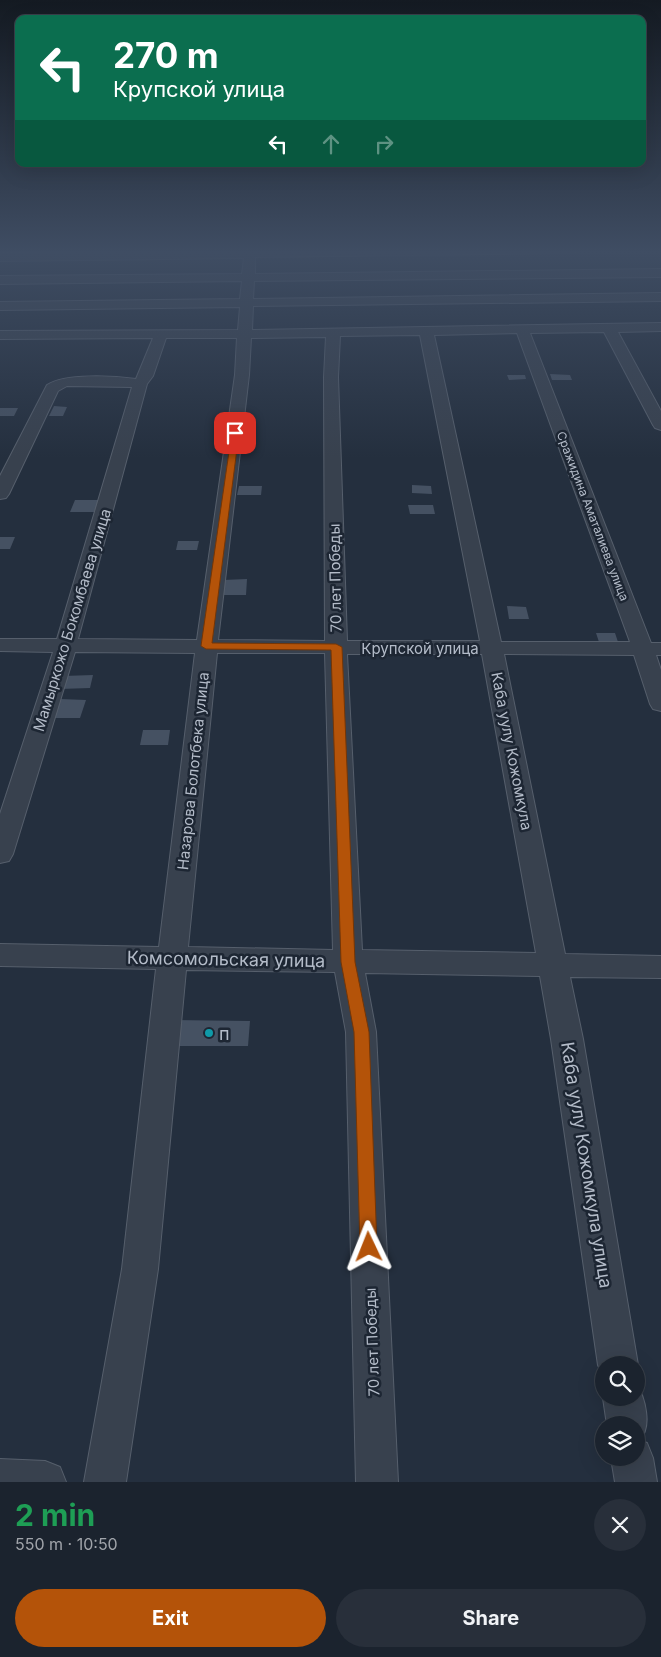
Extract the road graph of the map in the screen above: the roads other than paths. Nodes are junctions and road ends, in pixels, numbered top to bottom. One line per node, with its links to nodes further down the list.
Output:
1 (246, 319): 8 (street, Назарова Болотбека улица)
2 (661, 327): 3 (street)
3 (609, 328): 4 (street); 11 (street)
4 (522, 330): 5 (street); 18 (street, Сражидина Аматалиева улица)
5 (426, 331): 6 (street); 17 (street, Каба уулу Кожомкула)
6 (333, 333): 8 (street); 16 (street, 70 лет Победы)
7 (162, 334): 8 (street); 9 (street); 10 (street, Мамыркожо Бокомбаева улица)
8 (245, 334): 15 (street, Назарова Болотбека улица)
9 (0, 335)
10 (140, 384): 12 (street); 14 (street, Мамыркожо Бокомбаева улица)
11 (661, 425)
12 (0, 494)
13 (0, 645): 14 (street, Крупской улица)
14 (66, 645): 15 (street, Крупской улица); 20 (street, Мамыркожо Бокомбаева улица)
15 (206, 646): 16 (street, Крупской улица); 22 (street, Назарова Болотбека улица)
16 (336, 647): 17 (street, Крупской улица); 23 (street, 70 лет Победы)
17 (492, 648): 18 (street, Крупской улица); 24 (street, Каба уулу Кожомкула)
18 (652, 649): 19 (street, Сражидина Аматалиева улица)
19 (661, 704)
20 (0, 854)
21 (0, 955): 22 (street, Комсомольская улица)
22 (172, 958): 23 (street, Комсомольская улица); 30 (street, Назарова Болотбека улица)
23 (348, 962): 24 (street, Комсомольская улица); 31 (street, 70 лет Победы)
24 (553, 965): 25 (street, Комсомольская улица); 26 (street, Каба уулу Кожомкула улица)
25 (661, 967)
26 (617, 1356)
27 (633, 1466): 32 (street)
28 (0, 1480): 29 (street)
29 (44, 1482)
30 (105, 1482)
31 (377, 1482)
32 (636, 1482)

